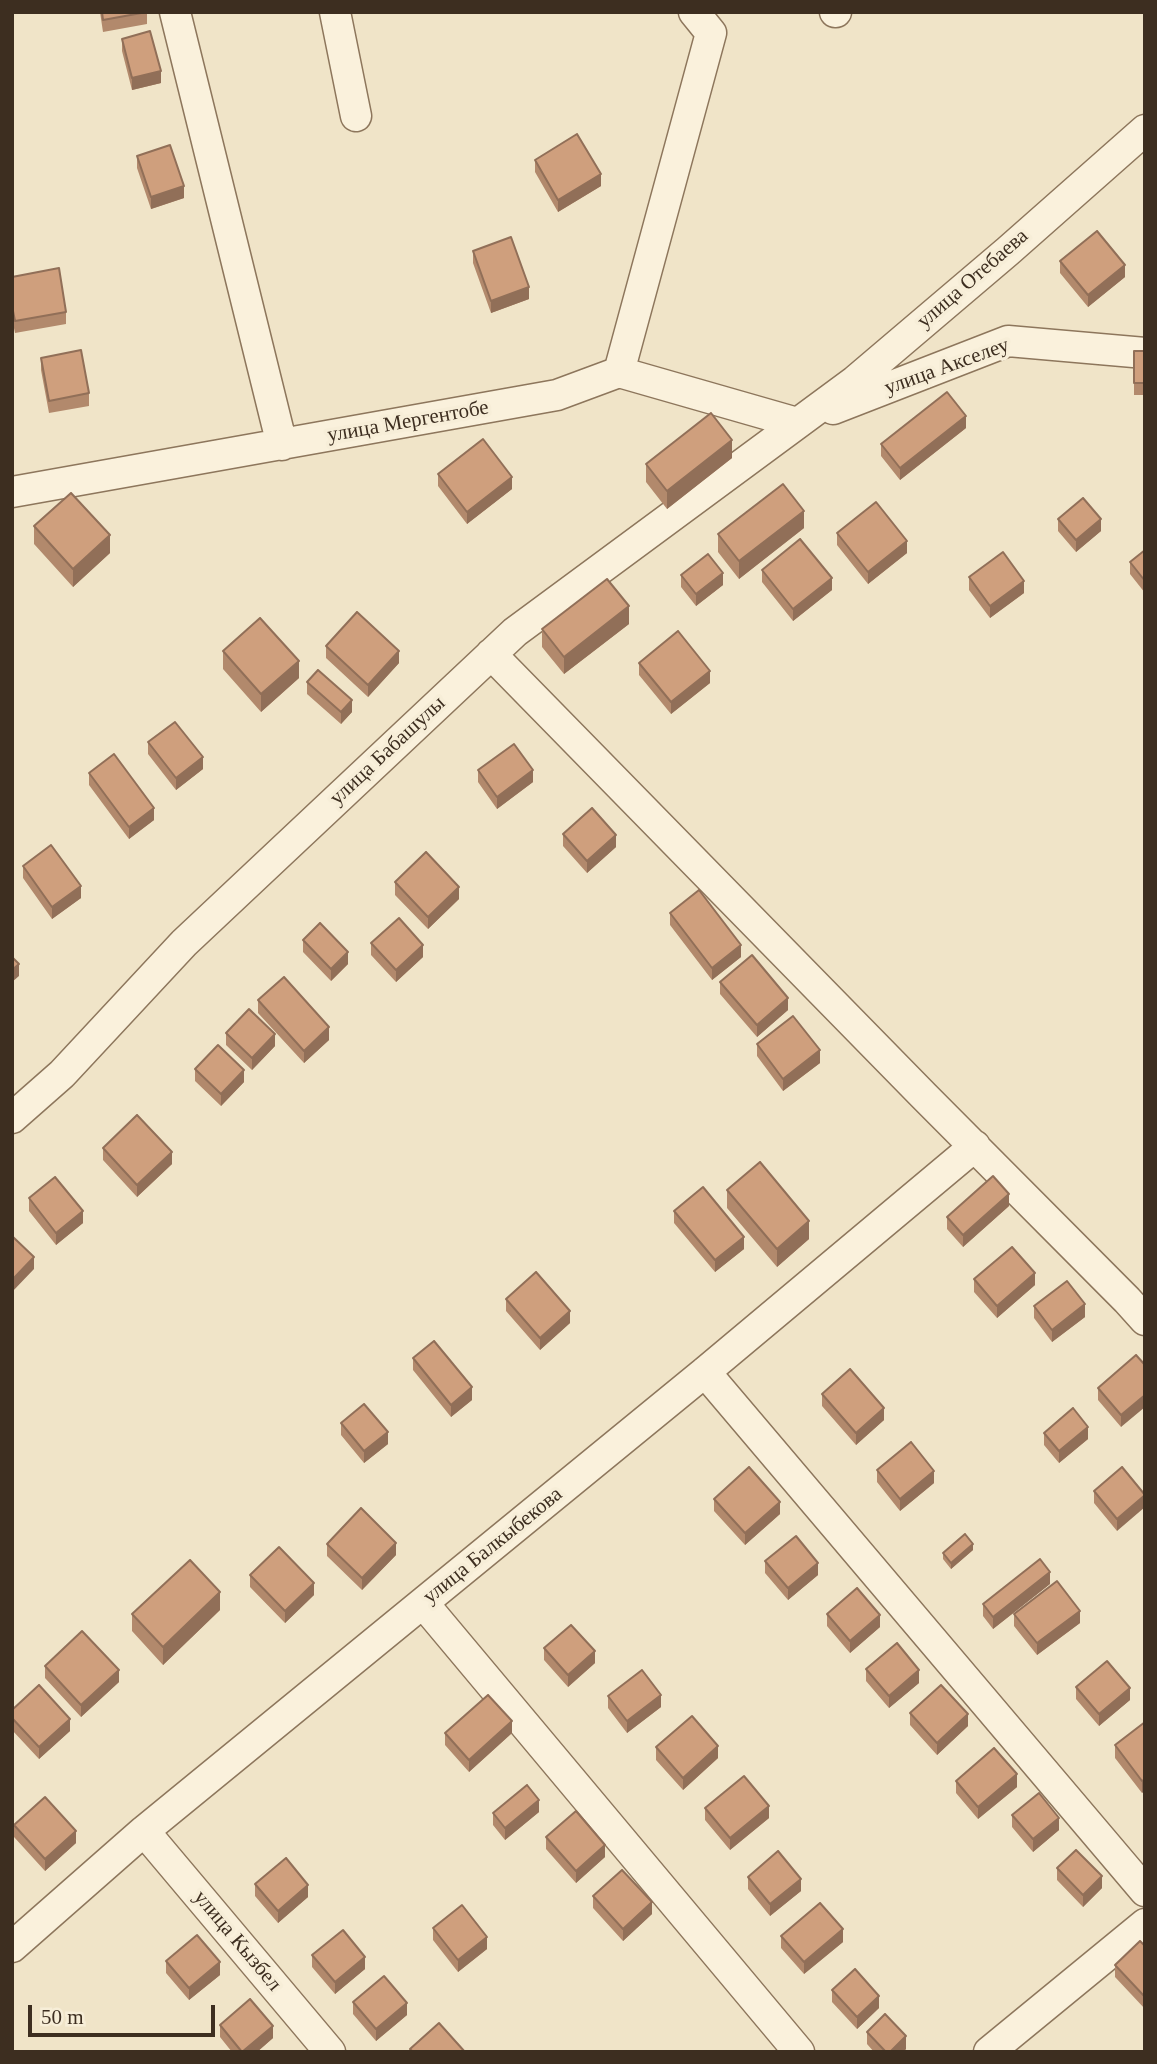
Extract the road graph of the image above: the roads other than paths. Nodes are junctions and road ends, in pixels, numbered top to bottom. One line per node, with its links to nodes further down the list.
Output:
1 (175, 12): 9 (street)
2 (335, 12): 4 (street)
3 (708, 19): 7 (street)
4 (356, 116)
5 (1145, 130): 8 (street, улица Отебаева)
6 (1145, 353): 8 (street, улица Акселеу)
7 (619, 372): 8 (street); 9 (street, улица Мергентобе)
8 (797, 423): 11 (street, улица Бабашулы)
9 (282, 445): 10 (street, улица Мергентобе)
10 (12, 492)
11 (491, 654): 12 (street, улица Бабашулы); 13 (street)
12 (12, 1118)
13 (975, 1146): 14 (street); 15 (street, улица Балкыбекова)
14 (1139, 1303)
15 (705, 1372): 16 (street, улица Балкыбекова); 18 (street)
16 (423, 1603): 17 (street, улица Балкыбекова); 22 (street)
17 (144, 1831): 20 (street, улица Балкыбекова); 21 (street, улица Кызбел)
18 (1145, 1891)
19 (1145, 1924): 23 (street)
20 (12, 1947)
21 (330, 2052)
22 (799, 2052)
23 (989, 2052)

